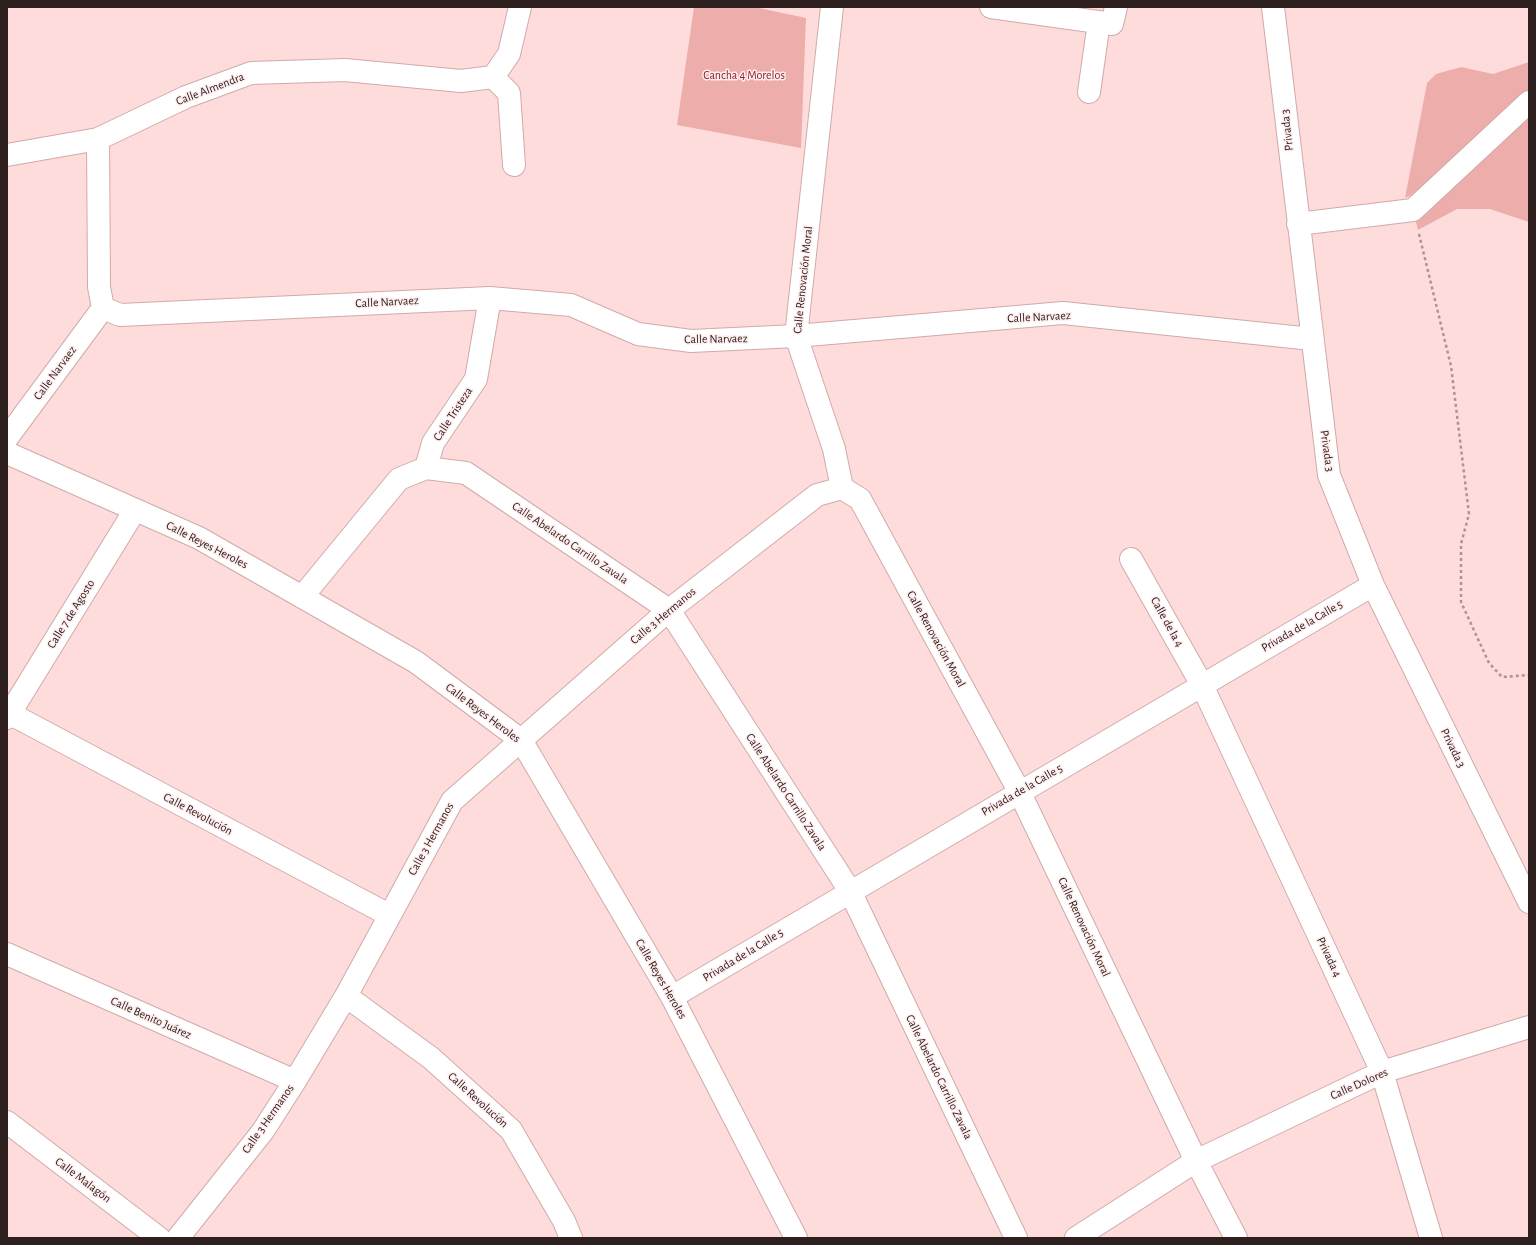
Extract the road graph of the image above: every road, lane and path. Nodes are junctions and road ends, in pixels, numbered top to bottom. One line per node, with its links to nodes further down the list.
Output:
1 (520, 7): 6 (street)
2 (832, 7): 16 (street, Calle Renovación Moral)
3 (991, 7): 5 (street)
4 (1273, 7): 13 (street, Privada 3)
5 (1109, 18): 7 (street)
6 (493, 77): 9 (street, Calle Almendra); 11 (street)
7 (1089, 92)
8 (1529, 102): 12 (street)
9 (98, 139): 10 (street, Calle Almendra); 15 (street)
10 (7, 155)
11 (514, 166)
12 (1413, 210): 13 (street); 27 (path)
13 (1298, 224): 17 (street, Privada 3)
14 (490, 298): 15 (street, Calle Narvaez); 16 (street, Calle Narvaez); 20 (street, Calle Tristeza)
15 (103, 308): 18 (street, Calle Narvaez)
16 (796, 336): 17 (street, Calle Narvaez); 21 (street, Calle Renovación Moral)
17 (1312, 339): 24 (street, Privada 3)
18 (7, 438)
19 (7, 453): 22 (street, Calle Reyes Heroles)
20 (426, 468): 25 (street); 26 (street, Calle Abelardo Carrillo Zavala)
21 (842, 488): 26 (street, Calle 3 Hermanos); 31 (street, Calle Renovación Moral)
22 (135, 510): 25 (street, Calle Reyes Heroles); 29 (street, Calle 7 de Agosto)
23 (1131, 559): 28 (street, Calle de la 4)
24 (1373, 585): 28 (street, Privada de la Calle 5); 33 (street, Privada 3)
25 (302, 597): 30 (street, Calle Reyes Heroles)
26 (669, 610): 30 (street, Calle 3 Hermanos); 32 (street, Calle Abelardo Carrillo Zavala)
27 (1529, 675)
28 (1202, 685): 31 (street, Privada de la Calle 5); 39 (street, Privada 4)
29 (8, 714): 34 (street, Calle Revolución)
30 (521, 740): 34 (street, Calle 3 Hermanos); 37 (street, Calle Reyes Heroles)
31 (1019, 791): 32 (street, Privada de la Calle 5); 42 (street, Calle Renovación Moral)
32 (850, 891): 37 (street, Privada de la Calle 5); 47 (street, Calle Abelardo Carrillo Zavala)
33 (1529, 902)
34 (389, 915): 36 (street, Calle 3 Hermanos)
35 (7, 954): 40 (street, Calle Benito Juárez)
36 (346, 996): 40 (street, Calle 3 Hermanos); 45 (street, Calle Revolución)
37 (672, 997): 46 (street, Calle Reyes Heroles)
38 (1529, 1027): 39 (street, Calle Dolores)
39 (1382, 1072): 42 (street, Calle Dolores); 50 (street, Privada 4)
40 (295, 1081): 44 (street, Calle 3 Hermanos)
41 (7, 1122): 43 (street, Calle Malagón)
42 (1196, 1161): 48 (street, Calle Dolores); 49 (street, Calle Renovación Moral)
43 (160, 1238)
44 (178, 1238)
45 (571, 1238)
46 (796, 1238)
47 (1016, 1238)
48 (1076, 1238)
49 (1236, 1238)
50 (1431, 1238)

